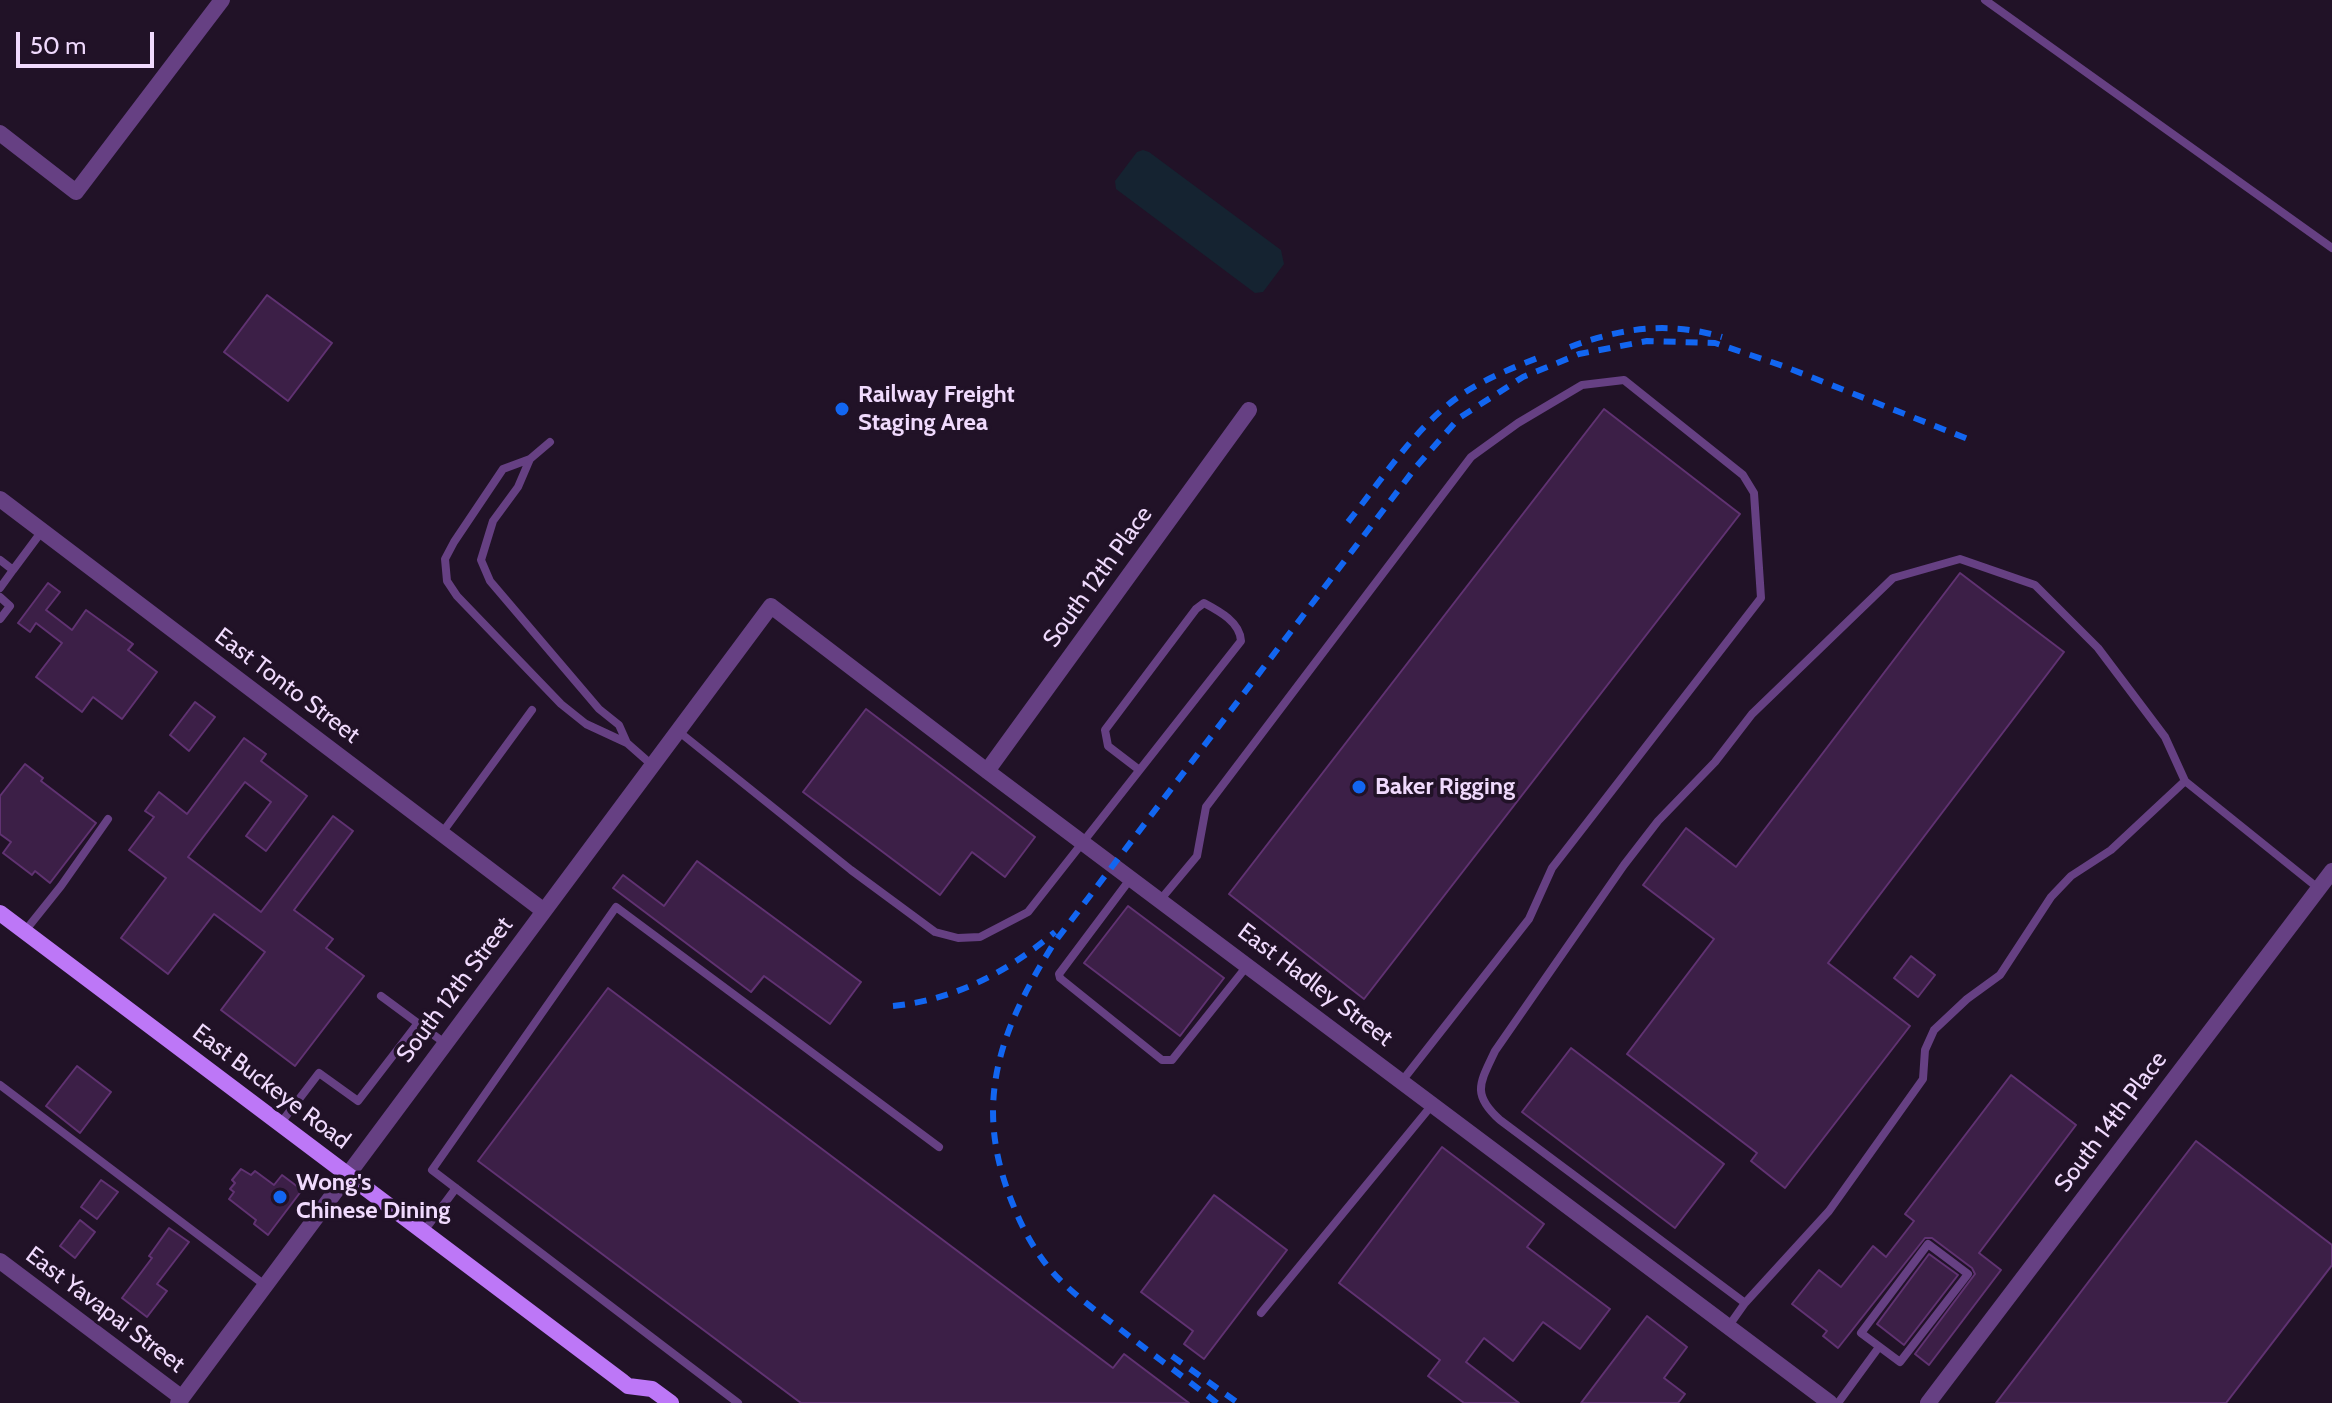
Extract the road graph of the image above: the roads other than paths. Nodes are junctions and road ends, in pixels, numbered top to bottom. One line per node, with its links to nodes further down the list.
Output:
1 (222, 0): 3 (street)
2 (1985, 0): 4 (lane)
3 (0, 133)
4 (2332, 248)
5 (1249, 410): 21 (street, South 12th Place)
6 (550, 442): 7 (lane)
7 (530, 459): 18 (lane); 18 (lane)
8 (0, 499): 9 (street, East Tonto Street)
9 (42, 530): 11 (lane); 24 (street, East Tonto Street)
10 (0, 560): 11 (lane)
11 (13, 570): 12 (lane)
12 (0, 588)
13 (0, 597): 15 (lane)
14 (771, 606): 17 (street, South 12th Street); 21 (street, East Hadley Street)
15 (0, 619)
16 (532, 710): 24 (lane)
17 (678, 731): 19 (street, South 12th Street); 25 (lane)
18 (627, 743): 19 (lane)
19 (652, 766): 30 (street, South 12th Street)
20 (1138, 769): 20 (lane); 25 (lane)
21 (987, 771): 25 (street, East Hadley Street)
22 (2185, 781): 28 (lane); 47 (lane); 47 (lane)
23 (108, 819): 32 (lane)
24 (442, 833): 30 (street, East Tonto Street)
25 (1083, 841): 27 (street, East Hadley Street)
26 (2332, 871): 28 (street, South 14th Place)
27 (1131, 877): 29 (street, East Hadley Street); 33 (lane)
28 (2319, 889): 58 (street, South 14th Place)
29 (1161, 899): 33 (street, East Hadley Street); 37 (lane)
30 (544, 911): 36 (street, South 12th Street)
31 (0, 913): 32 (main road, East Buckeye Road)
32 (25, 931): 40 (main road, East Buckeye Road)
33 (1248, 965): 37 (street, East Hadley Street)
34 (381, 996): 35 (lane)
35 (418, 1023): 36 (lane); 40 (lane)
36 (446, 1044): 42 (street, South 12th Street)
37 (1402, 1081): 39 (street, East Hadley Street)
38 (0, 1085): 46 (lane)
39 (1432, 1104): 48 (lane); 49 (street, East Hadley Street)
40 (280, 1124): 42 (main road, East Buckeye Road)
41 (939, 1147): 43 (lane)
42 (348, 1175): 44 (main road, East Buckeye Road); 46 (street, South 12th Street)
43 (456, 1188): 44 (lane); 55 (lane)
44 (423, 1232): 51 (main road, East Buckeye Road)
45 (0, 1261): 52 (street, East Yavapai Street)
46 (266, 1286): 52 (street, South 12th Street)
47 (1745, 1303): 49 (lane)
48 (1261, 1313)
49 (1728, 1327): 56 (street, East Hadley Street)
50 (1879, 1347): 50 (lane); 57 (lane)
51 (628, 1386): 53 (main road, East Buckeye Road); 54 (main road, East Buckeye Road)
52 (180, 1401)
53 (636, 1403)
54 (671, 1403)
55 (738, 1403)
56 (1830, 1403)
57 (1838, 1403)
58 (1928, 1403)

